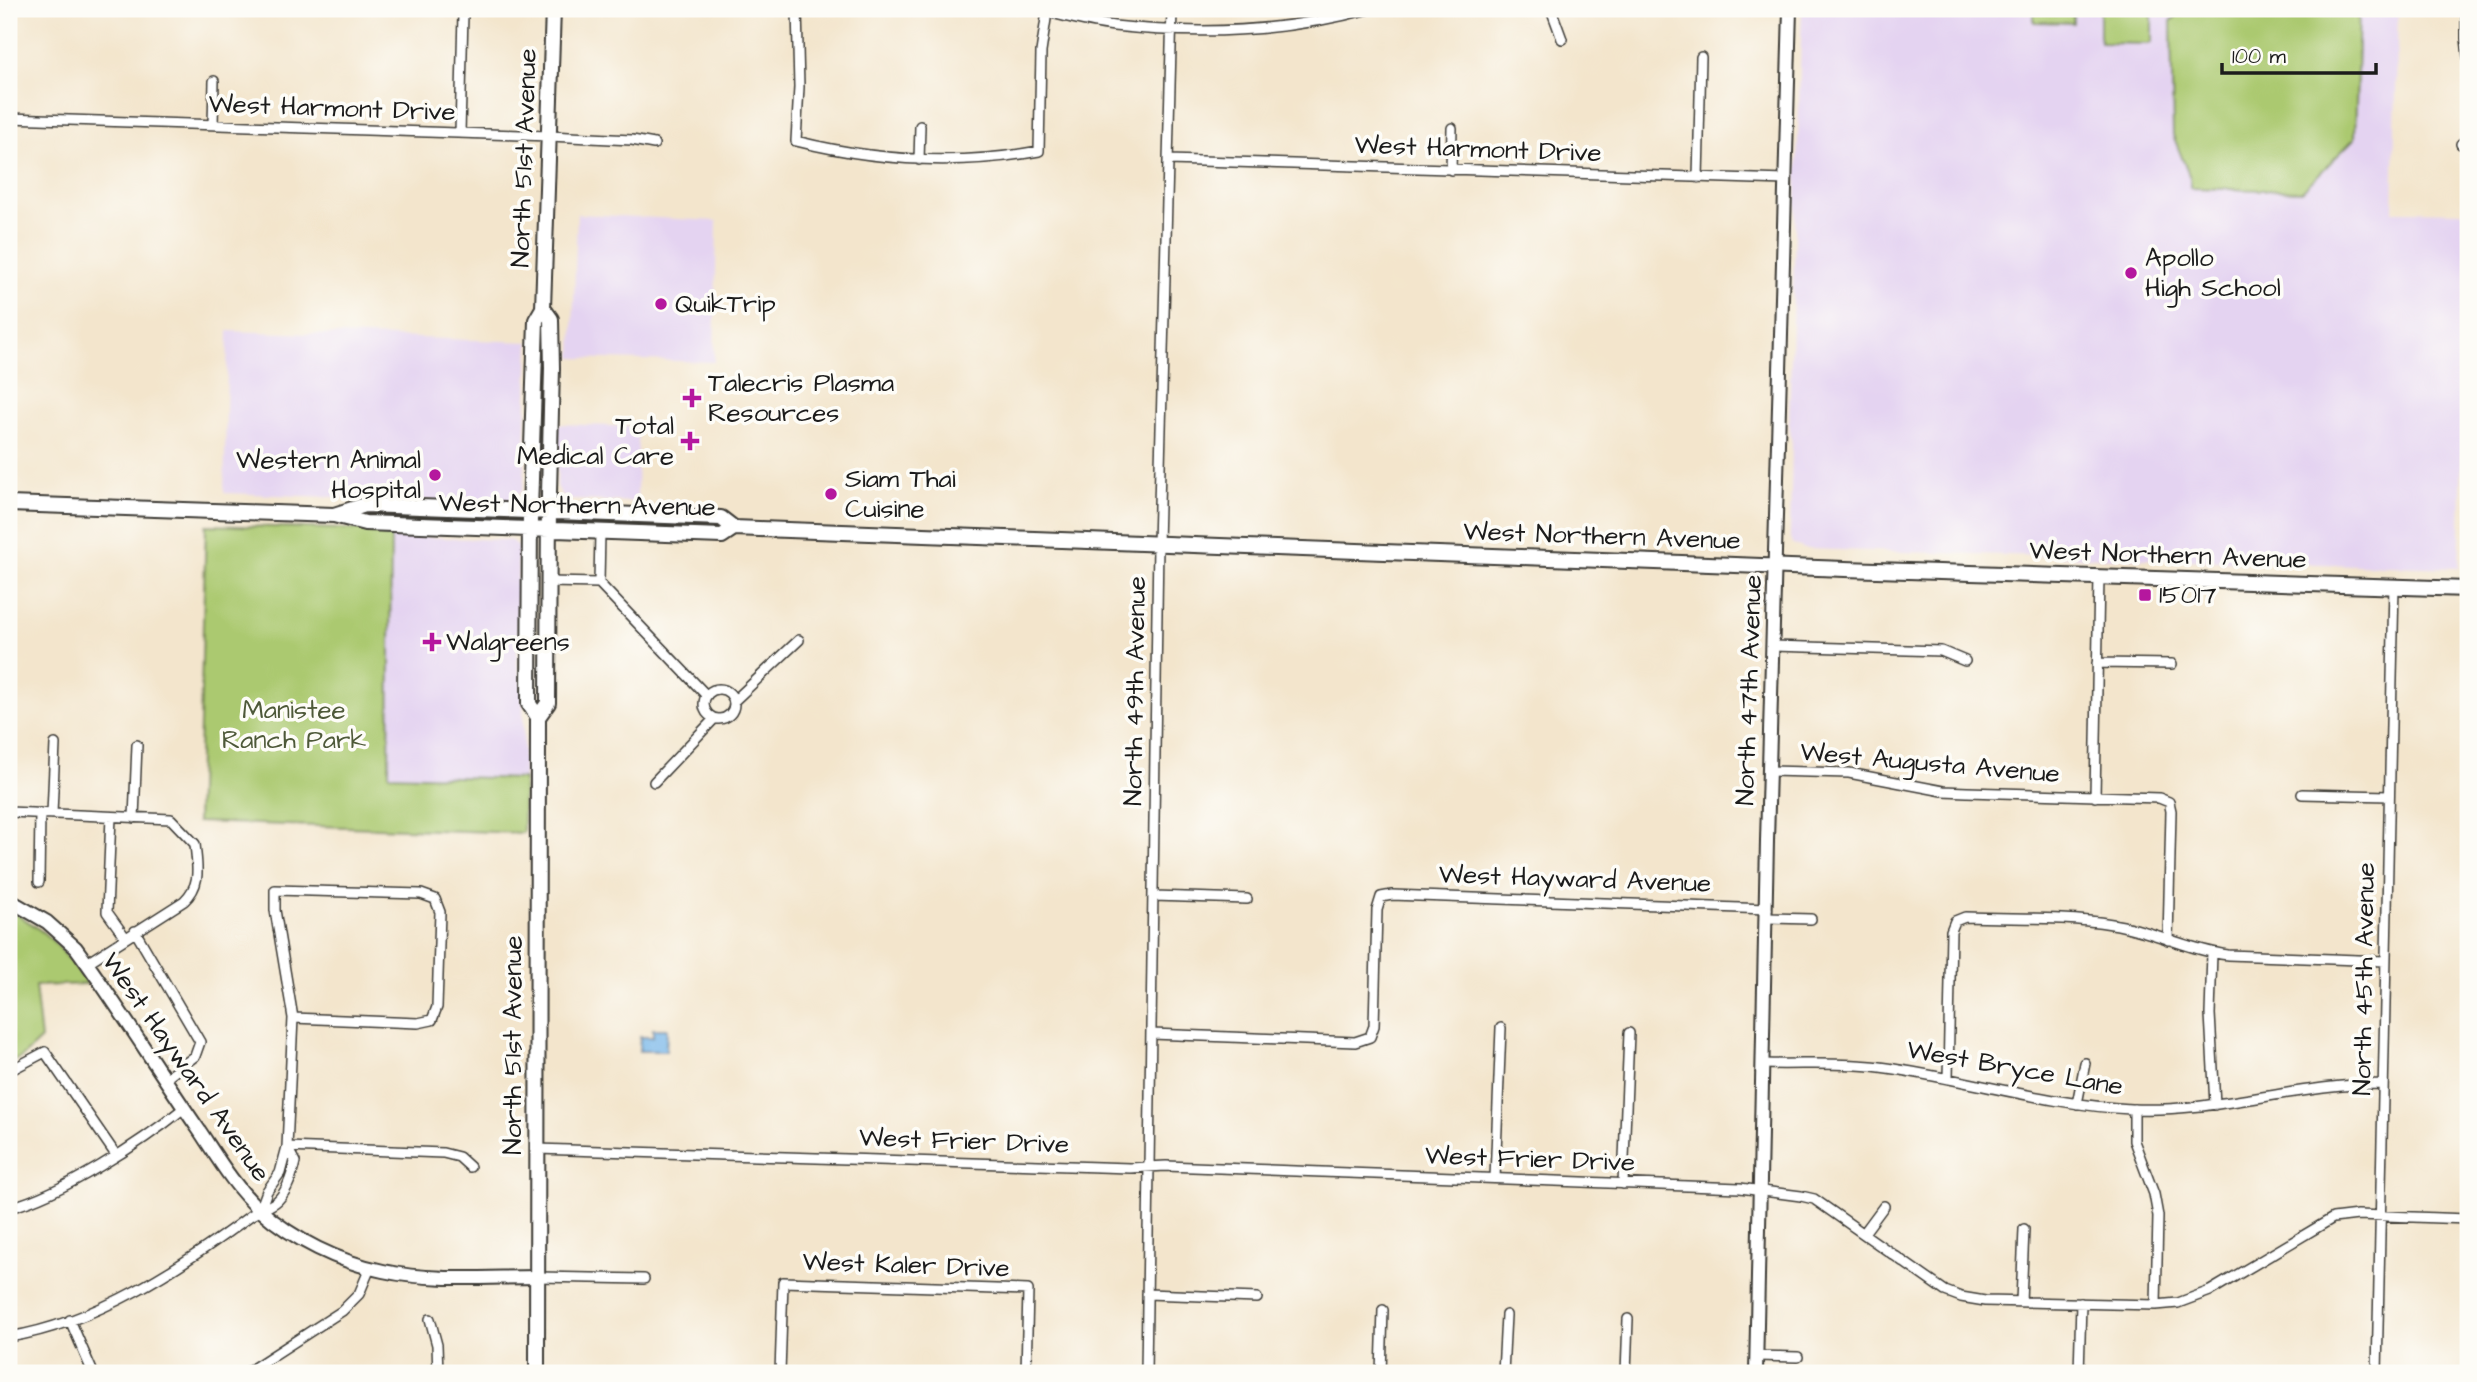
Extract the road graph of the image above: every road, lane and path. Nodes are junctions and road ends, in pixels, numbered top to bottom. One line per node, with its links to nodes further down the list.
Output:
1 (553, 9): 21 (main road, North 51st Avenue)
2 (797, 9): 23 (street)
3 (1035, 9): 9 (street)
4 (1172, 9): 11 (street, North 49th Avenue)
5 (1369, 9): 11 (street)
6 (1551, 9): 12 (street)
7 (1790, 9): 27 (street, North 47th Avenue)
8 (2466, 9): 14 (street)
9 (1047, 12): 11 (street); 23 (street)
10 (463, 14): 20 (street)
11 (1172, 29): 24 (street, North 49th Avenue)
12 (1562, 38)
13 (1702, 57): 26 (street)
14 (2468, 57)
15 (214, 81): 17 (street)
16 (9, 118): 17 (street, West Harmont Drive)
17 (213, 125): 20 (street, West Harmont Drive)
18 (920, 126): 23 (street)
19 (1452, 128): 25 (street)
20 (460, 133): 21 (street, West Harmont Drive)
21 (549, 136): 22 (street, West Harmont Drive); 28 (main road, North 51st Avenue)
22 (654, 144)
23 (919, 160)
24 (1169, 160): 25 (street, West Harmont Drive); 37 (street, North 49th Avenue)
25 (1451, 170): 26 (street, West Harmont Drive)
26 (1698, 178): 27 (street, West Harmont Drive)
27 (1786, 180): 38 (street, North 47th Avenue)
28 (543, 308): 30 (main road, North 51st Avenue); 31 (main road, North 51st Avenue)
29 (9, 504): 32 (main road, West Northern Avenue)
30 (530, 511): 31 (main road, West Northern Avenue); 32 (main road, West Northern Avenue); 34 (main road, North 51st Avenue)
31 (548, 512): 33 (main road, West Northern Avenue); 35 (main road, North 51st Avenue)
32 (334, 515): 34 (main road, West Northern Avenue)
33 (734, 528): 36 (main road, West Northern Avenue); 37 (main road, West Northern Avenue)
34 (530, 530): 35 (main road, West Northern Avenue); 51 (main road, North 51st Avenue)
35 (548, 531): 36 (main road, West Northern Avenue); 40 (main road, North 51st Avenue)
36 (600, 532): 41 (street)
37 (1158, 544): 38 (main road, West Northern Avenue); 66 (street, North 49th Avenue)
38 (1775, 566): 39 (main road, West Northern Avenue); 45 (street, North 47th Avenue)
39 (2099, 576): 42 (main road, West Northern Avenue); 47 (street)
40 (548, 582): 41 (street); 51 (main road, North 51st Avenue)
41 (599, 583): 49 (street)
42 (2394, 586): 43 (main road, West Northern Avenue); 58 (street, North 45th Avenue)
43 (2468, 589)
44 (799, 640): 50 (street)
45 (1773, 646): 46 (street); 55 (street, North 47th Avenue)
46 (1965, 661)
47 (2097, 663): 48 (street); 59 (street)
48 (2172, 664)
49 (706, 695): 50 (street); 52 (street)
50 (734, 701): 52 (street)
51 (538, 718): 92 (main road, North 51st Avenue)
52 (714, 719): 56 (street)
53 (54, 744): 62 (street)
54 (137, 745): 64 (street)
55 (1770, 771): 59 (street, West Augusta Avenue); 69 (street, North 47th Avenue)
56 (654, 782)
57 (2302, 794): 58 (street)
58 (2389, 796): 75 (street, North 45th Avenue)
59 (2095, 797): 73 (street, West Augusta Avenue)
60 (9, 812): 61 (street)
61 (40, 813): 62 (street); 65 (street)
62 (52, 814): 63 (street)
63 (111, 817): 64 (street); 72 (street)
64 (134, 818): 71 (street)
65 (39, 882)
66 (1154, 896): 67 (street); 80 (street, North 49th Avenue)
67 (1247, 899)
68 (9, 900): 76 (street, West Hayward Avenue)
69 (1767, 913): 70 (street, West Hayward Avenue); 80 (street, West Hayward Avenue); 81 (street, North 47th Avenue)
70 (1811, 919)
71 (135, 931): 72 (street); 84 (street)
72 (125, 937): 76 (street)
73 (2168, 940): 74 (street); 85 (street)
74 (2212, 953): 75 (street); 88 (street)
75 (2385, 961): 86 (street, North 45th Avenue)
76 (87, 964): 84 (street, West Hayward Avenue)
77 (293, 1018): 77 (street); 91 (street)
78 (1501, 1028): 96 (street)
79 (1629, 1033): 97 (street)
80 (1152, 1034): 95 (street, North 49th Avenue)
81 (1764, 1063): 85 (street, West Bryce Lane); 98 (street, North 47th Avenue)
82 (2085, 1063): 87 (street)
83 (9, 1071): 93 (street)
84 (164, 1079): 89 (street, West Hayward Avenue)
85 (1948, 1079): 87 (street, West Bryce Lane)
86 (2383, 1084): 88 (street, West Bryce Lane); 102 (street, North 45th Avenue)
87 (2077, 1104): 90 (street, West Bryce Lane)
88 (2215, 1105): 90 (street, West Bryce Lane)
89 (184, 1108): 93 (street); 101 (street, West Hayward Avenue)
90 (2134, 1110): 113 (street)
91 (287, 1147): 94 (street); 101 (street); 101 (street)
92 (537, 1149): 95 (street, West Frier Drive); 107 (main road, North 51st Avenue)
93 (116, 1155): 100 (street)
94 (470, 1167)
95 (1150, 1167): 96 (street, West Frier Drive); 109 (street, North 49th Avenue)
96 (1495, 1178): 97 (street, West Frier Drive)
97 (1623, 1184): 98 (street, West Frier Drive)
98 (1761, 1192): 105 (street, West Frier Drive); 120 (street, North 47th Avenue)
99 (1884, 1206): 105 (street)
100 (9, 1208)
101 (260, 1210): 106 (street, West Hayward Avenue); 118 (street)
102 (2381, 1216): 103 (street, West Frier Drive); 113 (street, West Frier Drive); 134 (street, North 45th Avenue)
103 (2468, 1219)
104 (2024, 1229): 111 (street)
105 (1864, 1233): 111 (street, West Frier Drive)
106 (370, 1268): 107 (street, West Hayward Avenue); 123 (street)
107 (538, 1277): 108 (street); 125 (main road, North 51st Avenue)
108 (644, 1279)
109 (1147, 1294): 110 (street); 128 (street, North 49th Avenue)
110 (1257, 1297)
111 (2021, 1302): 112 (street, West Frier Drive)
112 (2081, 1303): 113 (street, West Frier Drive); 133 (street)
113 (2156, 1305)
114 (1384, 1310): 129 (street)
115 (1506, 1315): 130 (street)
116 (430, 1319): 124 (street)
117 (1628, 1319): 131 (street)
118 (70, 1320): 119 (street); 122 (street)
119 (9, 1337)
120 (1757, 1356): 121 (street); 132 (street, North 47th Avenue)
121 (1798, 1357)
122 (93, 1373)
123 (246, 1373)
124 (438, 1373)
125 (537, 1373)
126 (780, 1373): 127 (street, West Kaler Drive)
127 (1026, 1373)
128 (1146, 1373)
129 (1381, 1373)
130 (1503, 1373)
131 (1626, 1373)
132 (1756, 1373)
133 (2079, 1373)
134 (2377, 1373)

